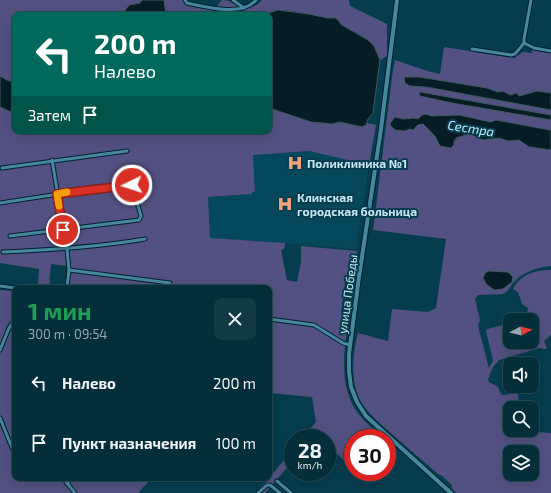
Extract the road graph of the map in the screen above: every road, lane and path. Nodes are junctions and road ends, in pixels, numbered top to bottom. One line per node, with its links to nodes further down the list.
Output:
1 (185, 0): 6 (street)
2 (233, 0): 6 (street)
3 (256, 0): 6 (street)
4 (397, 0): 27 (street, улица Победы)
5 (531, 0): 7 (street)
6 (244, 8)
7 (524, 43): 8 (street); 9 (street)
8 (472, 49)
9 (551, 51)
10 (127, 150): 11 (street)
11 (52, 160): 12 (street); 13 (street)
12 (2, 168)
13 (57, 194): 14 (street); 15 (street); 15 (street)
14 (0, 204)
15 (63, 230): 16 (street); 18 (street)
16 (10, 236)
17 (145, 238): 18 (street)
18 (67, 249): 19 (street); 20 (street)
19 (3, 252)
20 (69, 270): 21 (street); 22 (street)
21 (170, 283)
22 (67, 285)
23 (0, 286): 24 (street)
24 (12, 288)
25 (272, 319): 27 (street)
26 (12, 324): 28 (street)
27 (350, 345): 39 (street, улица Победы)
28 (0, 350)
29 (0, 418): 30 (street)
30 (12, 448)
31 (65, 481): 34 (street)
32 (70, 481): 34 (street)
33 (277, 481): 38 (street)
34 (67, 484): 35 (street)
35 (75, 493)
36 (258, 493): 37 (street)
37 (280, 493)
38 (291, 493)
39 (451, 493)

